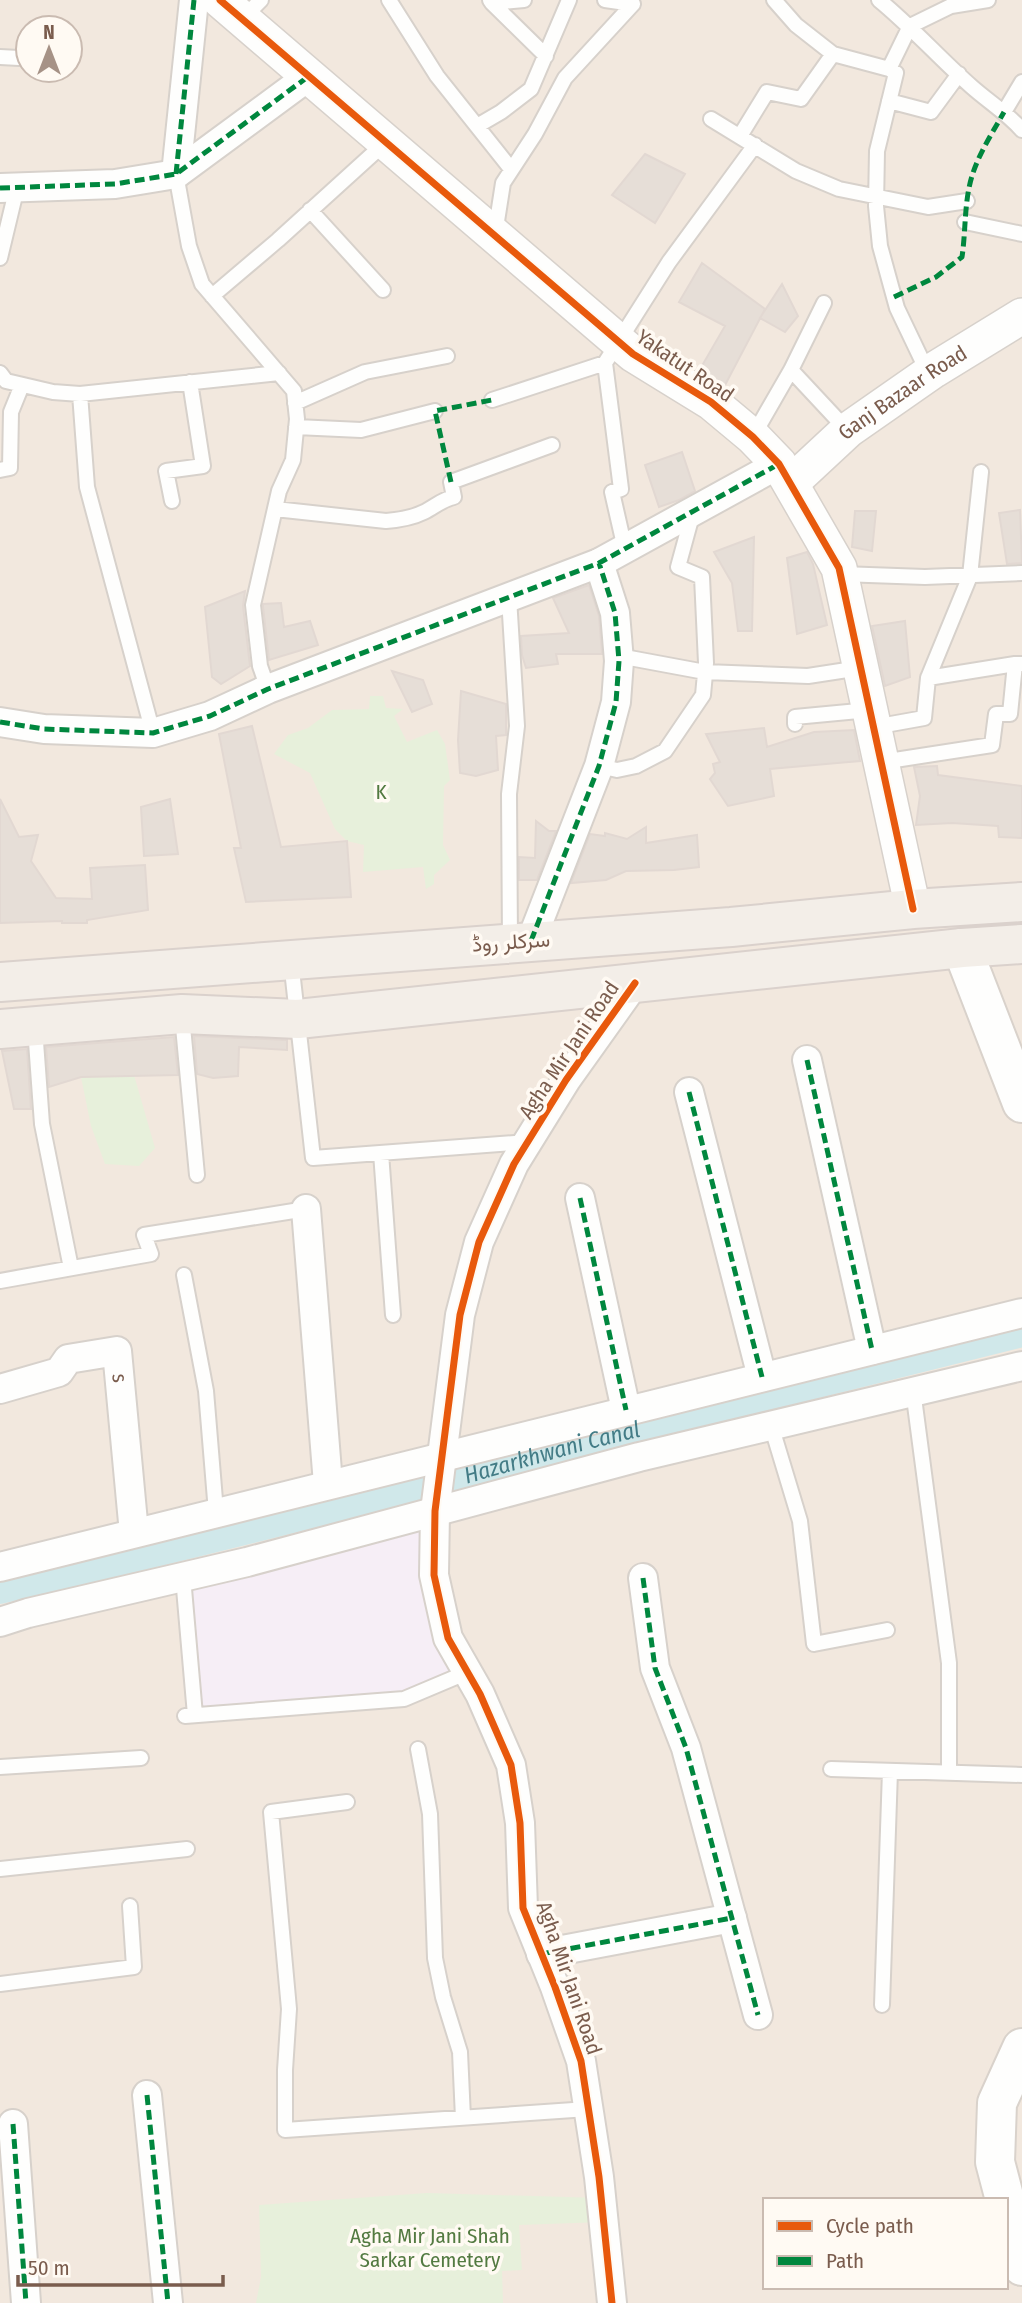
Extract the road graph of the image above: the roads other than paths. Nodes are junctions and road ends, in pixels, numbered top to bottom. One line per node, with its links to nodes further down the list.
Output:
1 (389, 0): 20 (lane)
2 (524, 0): 8 (lane)
3 (569, 0): 12 (lane)
4 (605, 0): 25 (lane)
5 (774, 0): 11 (lane)
6 (879, 0): 10 (lane)
7 (988, 0): 10 (lane)
8 (491, 2): 12 (lane)
9 (216, 3): 15 (street, Yakatut Road); 26 (street)
10 (910, 26): 13 (lane); 14 (lane)
11 (833, 54): 13 (lane); 22 (lane)
12 (546, 56): 20 (lane)
13 (889, 69): 17 (lane)
14 (959, 74): 17 (lane); 18 (lane)
15 (309, 76): 23 (street, Yakatut Road); 26 (street)
16 (1021, 86): 18 (lane)
17 (889, 101): 28 (lane)
18 (1004, 112): 21 (lane)
19 (711, 119): 22 (lane)
20 (477, 126): 25 (lane)
21 (1022, 130)
22 (740, 136): 24 (lane)
23 (386, 142): 30 (lane); 33 (street, Yakatut Road)
24 (755, 145): 28 (lane); 39 (lane)
25 (511, 169): 33 (lane)
26 (176, 174): 27 (street); 36 (lane)
27 (8, 188): 34 (lane)
28 (876, 198): 29 (lane); 44 (lane)
29 (967, 201)
30 (310, 210): 35 (lane); 36 (lane)
31 (965, 222): 32 (lane)
32 (1022, 234)
33 (495, 235): 39 (street, Yakatut Road)
34 (0, 258)
35 (383, 290)
36 (212, 296): 43 (lane)
37 (824, 303): 41 (lane)
38 (1022, 316): 44 (street, Ganj Bazaar Road)
39 (611, 352): 48 (lane); 53 (street, Yakatut Road); 61 (lane)
40 (447, 356): 49 (lane)
41 (791, 370): 52 (lane); 53 (lane)
42 (0, 373): 46 (lane)
43 (279, 373): 45 (lane); 49 (lane)
44 (929, 373): 52 (street, Ganj Bazaar Road)
45 (190, 382): 47 (lane); 58 (lane)
46 (22, 385): 47 (lane); 55 (lane)
47 (80, 394): 76 (lane)
48 (492, 400)
49 (295, 403): 51 (lane)
50 (435, 411): 51 (lane)
51 (296, 427): 59 (lane)
52 (848, 430): 57 (street, Ganj Bazaar Road)
53 (752, 437): 57 (street, Yakatut Road)
54 (552, 445): 59 (lane)
55 (0, 471)
56 (981, 472): 65 (lane)
57 (785, 474): 60 (street); 63 (street, Yakatut Road)
58 (172, 500)
59 (275, 509): 72 (lane)
60 (693, 511): 61 (street); 70 (lane)
61 (625, 549): 62 (street)
62 (599, 563): 66 (street); 67 (street)
63 (841, 573): 65 (lane); 69 (street, Yakatut Road)
64 (1022, 573): 65 (lane)
65 (970, 576): 71 (lane)
66 (509, 598): 72 (street); 82 (lane)
67 (618, 656): 70 (lane); 78 (street)
68 (1018, 664): 71 (lane); 77 (lane)
69 (861, 668): 70 (lane); 73 (street, Yakatut Road)
70 (705, 672): 78 (lane)
71 (928, 678): 73 (lane)
72 (268, 689): 76 (street)
73 (872, 719): 75 (lane); 77 (street, Yakatut Road)
74 (0, 722): 76 (street)
75 (795, 724)
76 (153, 733)
77 (882, 762): 80 (street, Yakatut Road)
78 (598, 766): 82 (street)
79 (1022, 902): 80 (main road, سرکلر روڈ)
80 (930, 908): 81 (main road, سرکلر روڈ); 84 (main road)
81 (672, 931): 82 (main road, سرکلر روڈ); 87 (main road, Agha Mir Jani Road)
82 (520, 942): 85 (main road, سرکلر روڈ)
83 (1022, 944): 84 (main road)
84 (962, 948): 87 (main road); 93 (main road)
85 (291, 959): 86 (main road, سرکلر روڈ); 89 (lane)
86 (0, 982)
87 (635, 983): 89 (main road); 94 (street, Agha Mir Jani Road)
88 (182, 1014): 89 (main road); 90 (main road); 96 (lane)
89 (298, 1019): 95 (lane)
90 (17, 1028): 99 (lane)
91 (807, 1060): 104 (street)
92 (690, 1092): 106 (street)
93 (1022, 1103)
94 (527, 1142): 95 (lane); 111 (street, Agha Mir Jani Road)
95 (381, 1153): 103 (lane)
96 (197, 1175)
97 (580, 1198): 109 (street)
98 (306, 1209): 99 (lane); 112 (street)
99 (71, 1268): 101 (lane)
100 (184, 1275): 114 (lane)
101 (0, 1281)
102 (1022, 1313): 104 (street)
103 (393, 1315)
104 (872, 1350): 106 (street)
105 (1022, 1366): 108 (street)
106 (762, 1377): 109 (street)
107 (0, 1389): 115 (street, s)
108 (913, 1390): 110 (street); 127 (lane)
109 (626, 1410): 111 (street)
110 (771, 1425): 113 (street); 120 (lane)
111 (443, 1456): 112 (street); 113 (street, Agha Mir Jani Road)
112 (328, 1484): 114 (street)
113 (435, 1511): 117 (street); 121 (street, Agha Mir Jani Road)
114 (216, 1512): 115 (street)
115 (134, 1533): 116 (street)
116 (0, 1566)
117 (183, 1577): 119 (street); 121 (lane)
118 (643, 1578): 133 (street)
119 (0, 1622)
120 (887, 1630)
121 (467, 1672): 134 (street, Agha Mir Jani Road)
122 (418, 1749): 141 (lane)
123 (141, 1759): 124 (lane)
124 (0, 1767)
125 (831, 1769): 126 (lane)
126 (890, 1771): 127 (lane); 136 (lane)
127 (949, 1773): 128 (lane)
128 (1022, 1775)
129 (347, 1802): 141 (lane)
130 (187, 1849): 131 (lane)
131 (0, 1869)
132 (130, 1906): 135 (lane)
133 (732, 1918): 134 (street); 137 (street)
134 (541, 1954): 140 (street, Agha Mir Jani Road)
135 (0, 1984)
136 (882, 2005)
137 (758, 2015)
138 (1022, 2048): 143 (main road)
139 (147, 2095): 145 (street)
140 (588, 2109): 141 (lane); 146 (street, Agha Mir Jani Road)
141 (463, 2118)
142 (13, 2124): 144 (street)
143 (1004, 2198)
144 (26, 2303)
145 (169, 2303)
146 (612, 2303)

